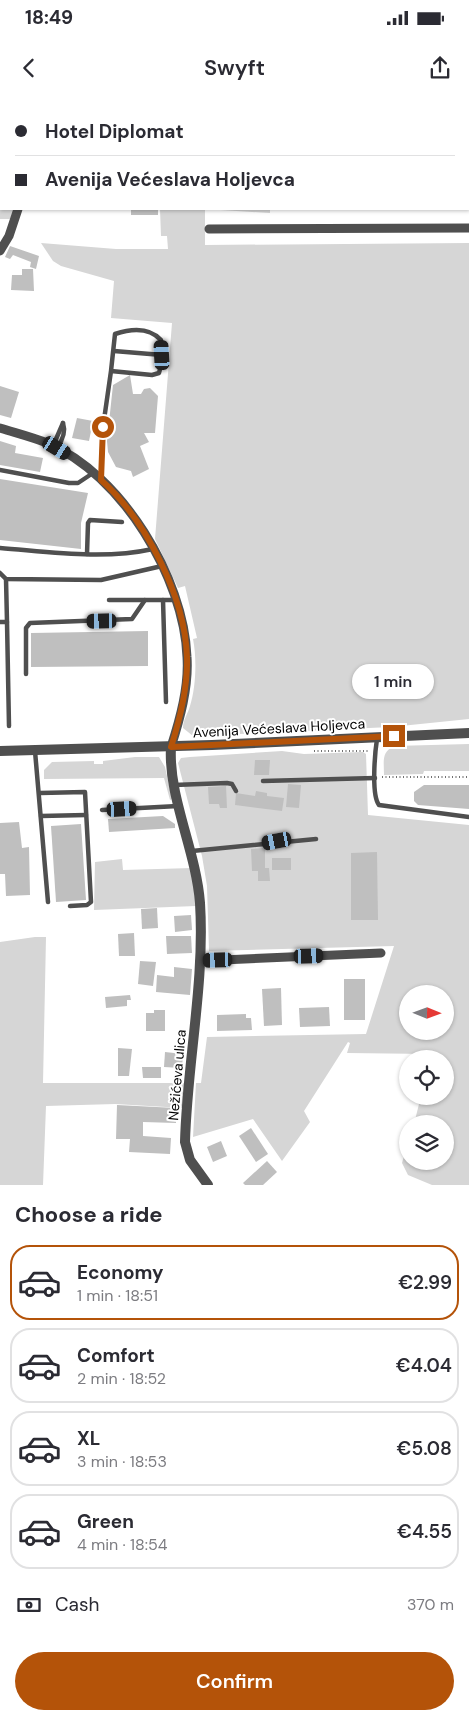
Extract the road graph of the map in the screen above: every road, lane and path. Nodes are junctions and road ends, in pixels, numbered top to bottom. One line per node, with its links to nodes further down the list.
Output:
1 (18, 210): 4 (street)
2 (469, 228): 3 (street)
3 (209, 229)
4 (0, 251)
5 (114, 351): 6 (lane); 6 (lane); 7 (lane)
6 (162, 355): 7 (lane)
7 (111, 371): 11 (lane)
8 (0, 428): 10 (street)
9 (0, 470): 10 (lane)
10 (93, 473): 11 (street)
11 (101, 480): 14 (street)
12 (122, 522): 15 (lane)
13 (0, 548): 15 (lane)
14 (153, 549): 15 (lane); 16 (street)
15 (87, 554)
16 (163, 565): 18 (lane); 22 (street)
17 (0, 573): 18 (lane)
18 (6, 579): 24 (lane)
19 (109, 600): 20 (lane)
20 (145, 600): 21 (lane); 25 (lane)
21 (163, 600): 22 (lane); 26 (lane)
22 (175, 600): 30 (street)
23 (0, 622): 24 (lane)
24 (7, 622): 27 (lane)
25 (26, 674)
26 (166, 702)
27 (9, 726)
28 (469, 733): 29 (street, Avenija Većeslava Holjevca)
29 (377, 737): 30 (street, Avenija Većeslava Holjevca); 35 (lane)
30 (171, 747): 32 (street, Avenija Većeslava Holjevca); 37 (street, Nežićeva ulica)
31 (0, 751): 32 (street, Avenija Većeslava Holjevca)
32 (35, 751): 39 (lane)
33 (382, 777): 34 (path)
34 (469, 777)
35 (376, 778): 36 (lane); 44 (lane)
36 (263, 781)
37 (174, 785): 38 (lane); 40 (street, Nežićeva ulica)
38 (236, 791)
39 (40, 792): 42 (lane); 43 (lane)
40 (180, 806): 41 (lane); 46 (street, Nežićeva ulica)
41 (102, 810)
42 (86, 815): 43 (lane); 48 (lane)
43 (41, 816): 47 (lane)
44 (469, 817)
45 (316, 839): 46 (lane)
46 (192, 851): 50 (street, Nežićeva ulica)
47 (48, 902)
48 (70, 906)
49 (381, 953): 50 (street)
50 (200, 960): 51 (street, Nežićeva ulica)
51 (208, 1185)

